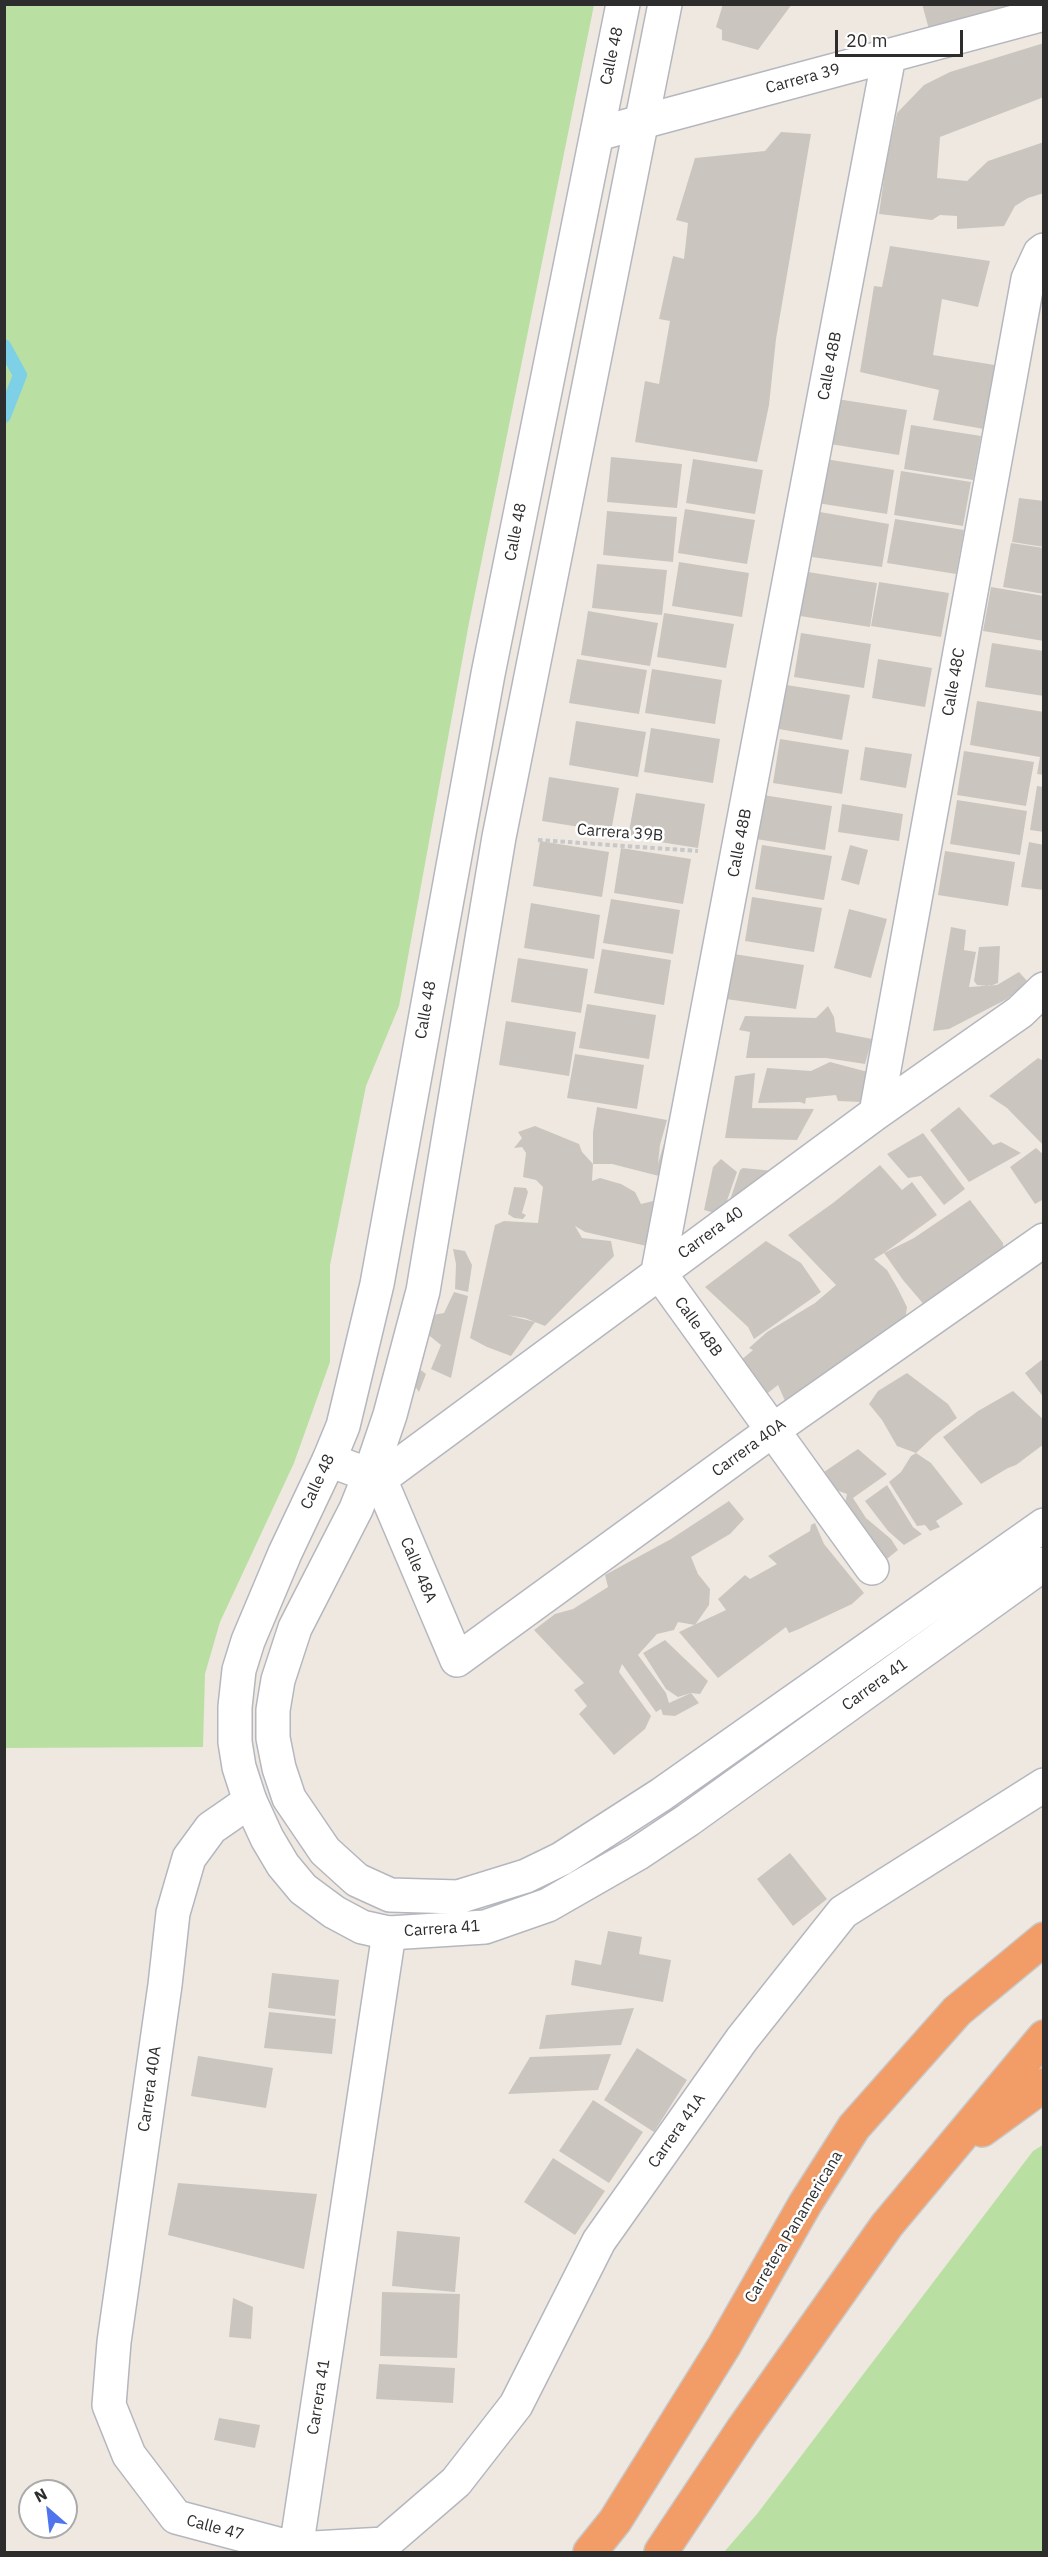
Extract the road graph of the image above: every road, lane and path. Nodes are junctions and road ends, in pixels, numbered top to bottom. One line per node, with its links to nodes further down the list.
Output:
1 (623, 4): 6 (street, Calle 48)
2 (665, 4): 5 (street)
3 (1044, 14): 4 (street, Carrera 39)
4 (889, 56): 5 (street, Carrera 39); 9 (street, Calle 48B)
5 (640, 123): 6 (street, Carrera 39); 8 (street)
6 (597, 134): 15 (street, Calle 48)
7 (1042, 251): 11 (street, Calle 48C)
8 (499, 837): 9 (path, Carrera 39B); 16 (street)
9 (738, 854): 13 (street, Calle 48B)
10 (1044, 989): 11 (street, Carrera 40)
11 (876, 1113): 13 (street, Carrera 40)
12 (1044, 1240): 14 (street, Carrera 40A)
13 (658, 1272): 14 (street, Calle 48B); 16 (street, Carrera 40)
14 (773, 1430): 19 (street, Calle 48B); 20 (street, Carrera 40A)
15 (329, 1460): 16 (street); 22 (street, Calle 48)
16 (375, 1476): 17 (street, Carrera 41); 20 (street, Calle 48A)
17 (1044, 1525)
18 (1044, 1564): 23 (street, Carrera 41)
19 (872, 1568)
20 (457, 1660)
21 (1044, 1785): 29 (street, Carrera 41A)
22 (250, 1801): 23 (street, Calle 48); 28 (street, Carrera 40A)
23 (389, 1933): 30 (street, Carrera 41)
24 (1044, 1939): 31 (highway, Carretera Panamericana)
25 (1044, 2037): 27 (highway)
26 (1044, 2085): 27 (highway)
27 (939, 2162): 32 (highway)
28 (109, 2405): 30 (street, Calle 47)
29 (384, 2544): 30 (street, Calle 47)
30 (296, 2549)
31 (590, 2553)
32 (661, 2553)

